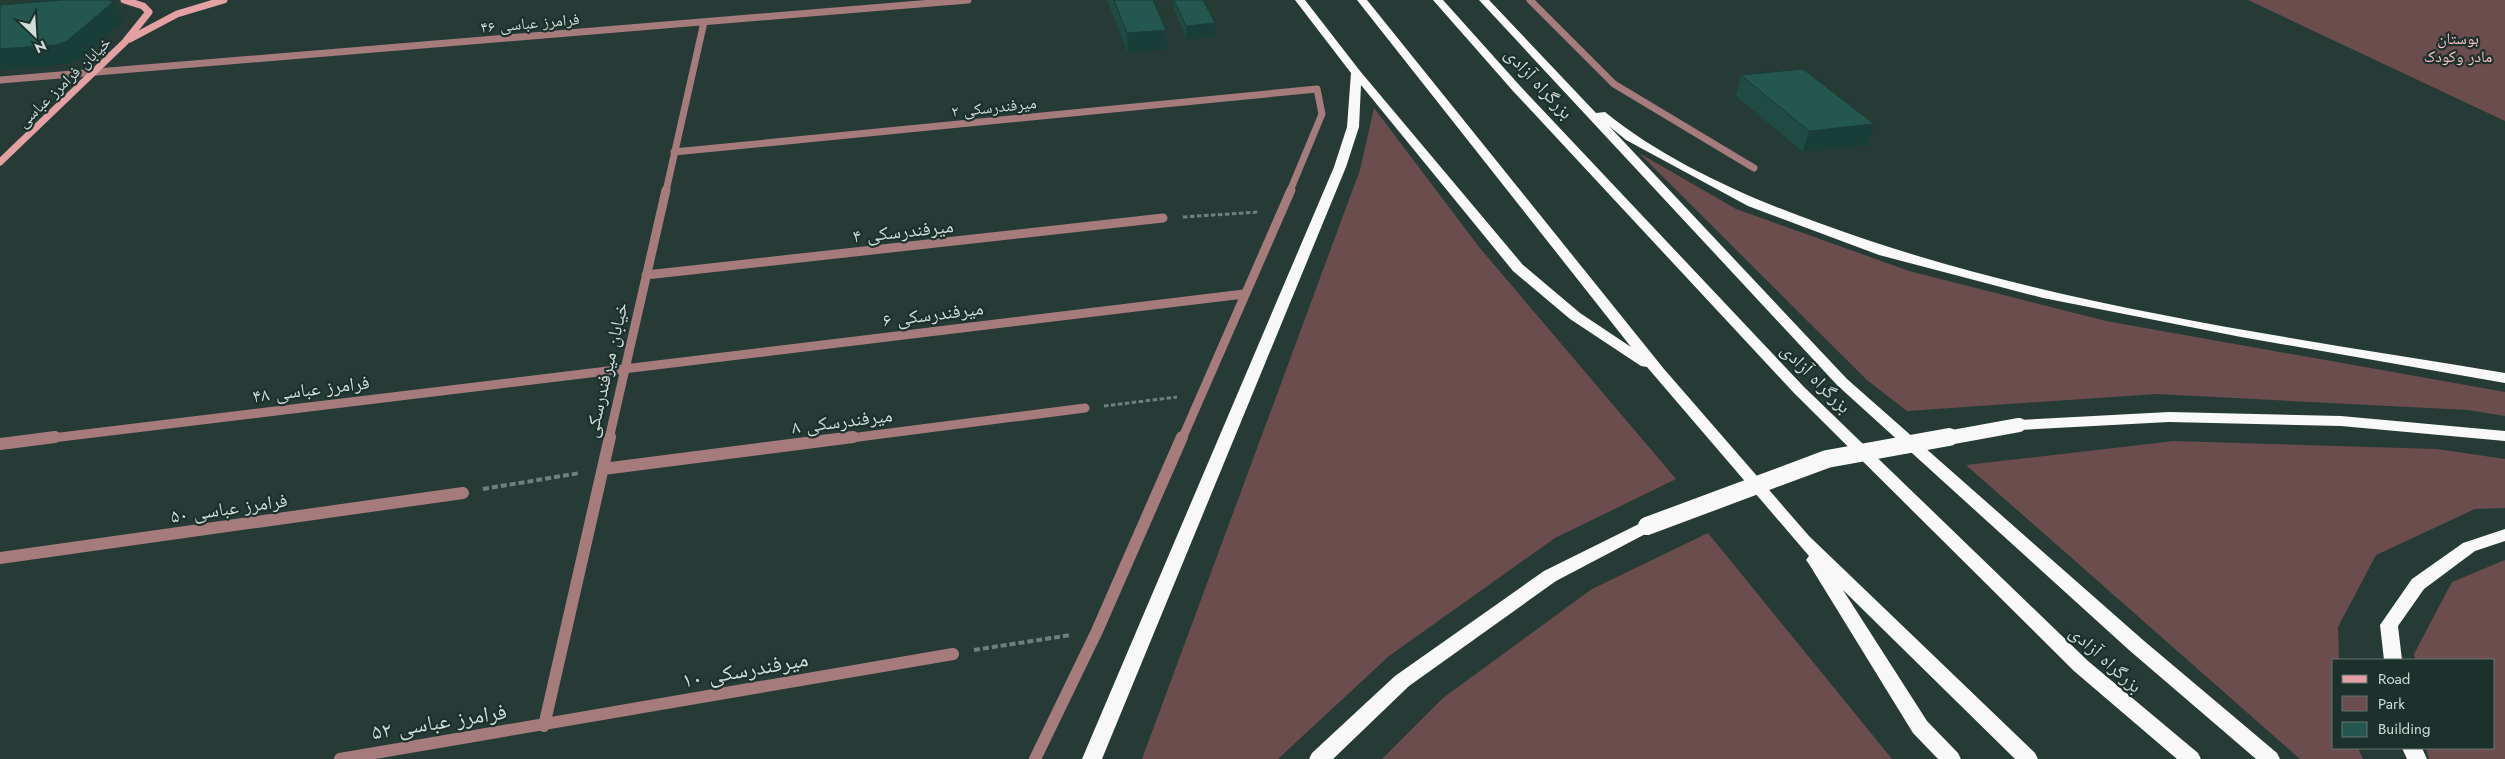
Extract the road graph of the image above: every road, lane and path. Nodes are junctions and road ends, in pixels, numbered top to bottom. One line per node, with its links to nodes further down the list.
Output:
1 (124, 0): 10 (street)
2 (224, 0): 10 (street)
3 (968, 0): 9 (street, فرامرز عباسی ۴۶)
4 (1300, 0): 12 (highway)
5 (1362, 0): 23 (highway)
6 (1438, 0): 44 (highway, بزرگراه آزادی)
7 (1484, 0): 14 (highway)
8 (1530, 0): 17 (street)
9 (704, 22): 11 (street, فرامرز عباسی ۴۶); 15 (street, خیابان میرفندرسکی)
10 (125, 42): 11 (street, خیابان فرامرز عباسی)
11 (94, 72): 13 (street, فرامرز عباسی ۴۶); 16 (street, خیابان فرامرز عباسی)
12 (1356, 73): 23 (highway); 40 (highway)
13 (0, 80)
14 (1562, 81): 24 (highway); 45 (highway)
15 (674, 152): 18 (street, میرفندرسکی ۲); 20 (street, خیابان میرفندرسکی)
16 (0, 162)
17 (1754, 168)
18 (1282, 211): 19 (path); 21 (street)
19 (1163, 218): 20 (street, میرفندرسکی ۴)
20 (646, 275): 22 (street, خیابان میرفندرسکی)
21 (1244, 294): 22 (street, میرفندرسکی ۶); 25 (street)
22 (626, 368): 28 (street, فرامرز عباسی ۴۸); 29 (street, خیابان میرفندرسکی)
23 (1659, 372): 32 (highway)
24 (2505, 378)
25 (1203, 394): 26 (path); 34 (street)
26 (1085, 408): 29 (street, میرفندرسکی ۸)
27 (2505, 436): 41 (highway, bridge)
28 (0, 444)
29 (603, 469): 30 (path); 37 (street, خیابان میرفندرسکی)
30 (463, 493): 33 (street, فرامرز عباسی ۵۰)
31 (2505, 535): 36 (highway)
32 (1802, 540): 42 (highway); 43 (highway)
33 (0, 558)
34 (1097, 631): 35 (path); 39 (street)
35 (953, 654): 37 (street, میرفندرسکی ۱۰)
36 (2393, 659)
37 (544, 726): 38 (street, فرامرز عباسی ۵۲)
38 (340, 759)
39 (1034, 759)
40 (1092, 759)
41 (1319, 759)
42 (1951, 759)
43 (2028, 759)
44 (2191, 759)
45 (2270, 759)

